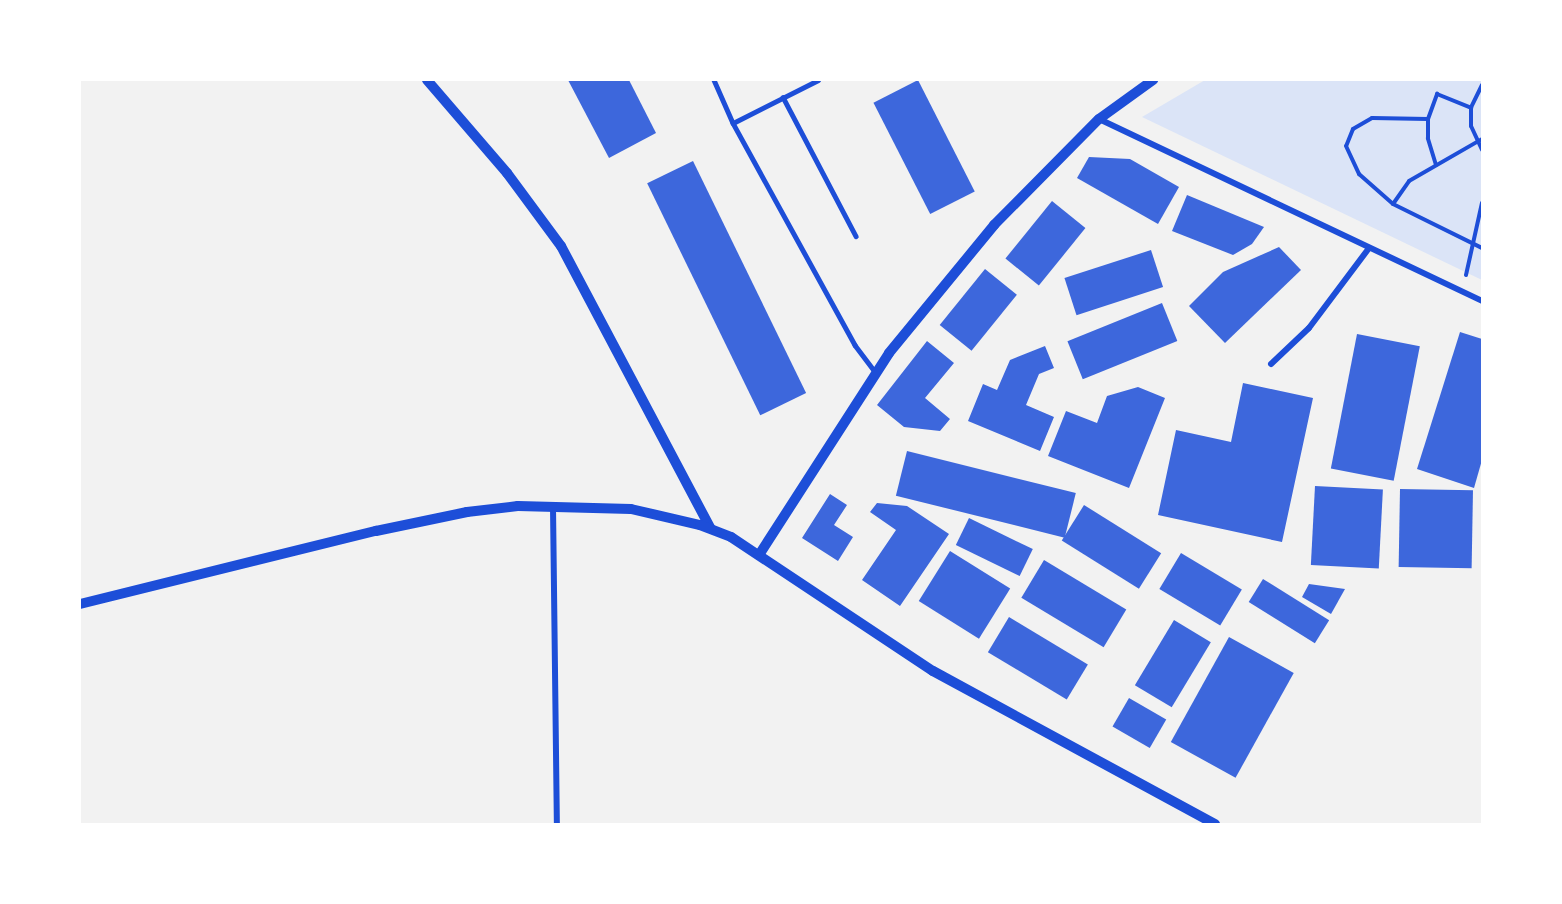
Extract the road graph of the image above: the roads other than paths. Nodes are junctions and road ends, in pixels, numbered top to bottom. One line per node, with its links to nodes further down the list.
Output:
1 (427, 80): 14 (street)
2 (714, 80): 7 (lane)
3 (818, 80): 5 (lane)
4 (1153, 80): 6 (street)
5 (783, 98): 7 (lane); 8 (lane)
6 (1099, 119): 9 (street); 12 (street)
7 (733, 123): 12 (lane)
8 (856, 236)
9 (1369, 248): 10 (street); 11 (street)
10 (1482, 302)
11 (1271, 364)
12 (875, 372): 15 (street)
13 (553, 507): 14 (street); 16 (street); 18 (street)
14 (710, 528): 15 (street)
15 (759, 555): 17 (street)
16 (80, 604)
17 (1203, 821): 19 (street)
18 (557, 825)
19 (1215, 825)

